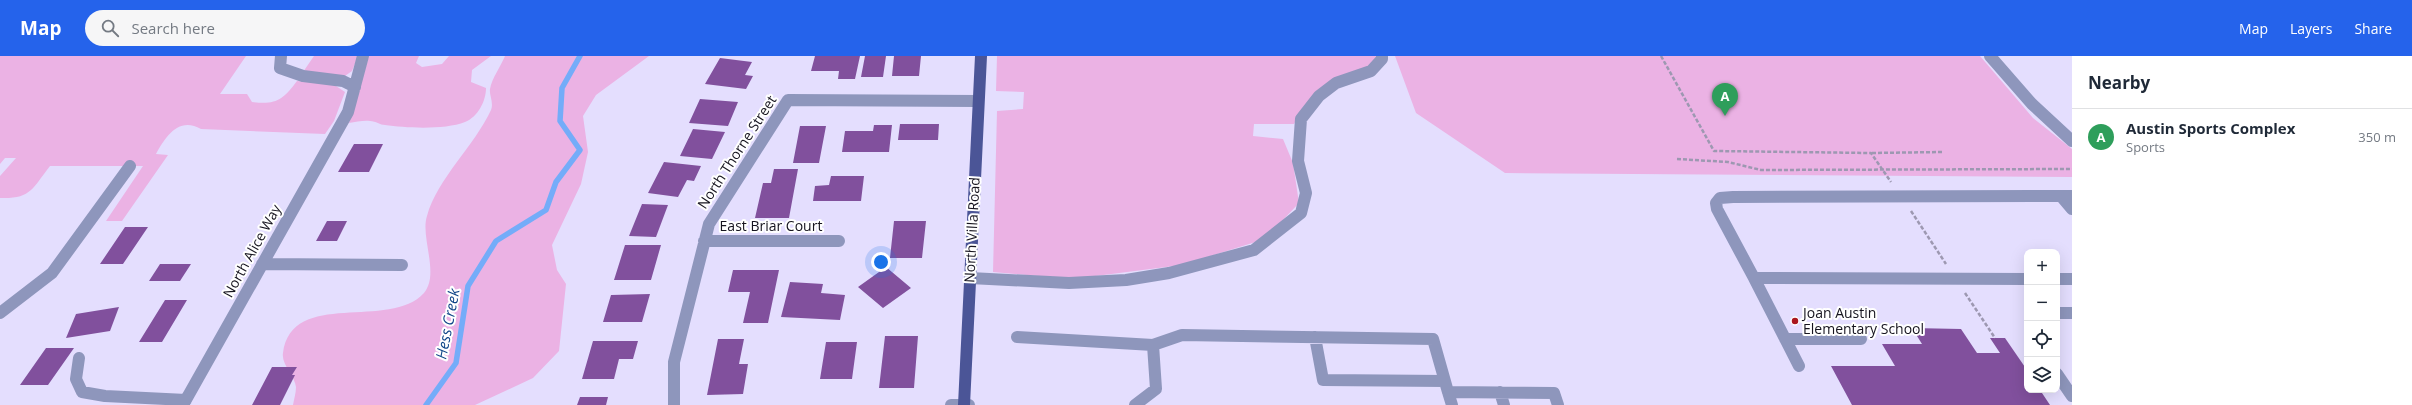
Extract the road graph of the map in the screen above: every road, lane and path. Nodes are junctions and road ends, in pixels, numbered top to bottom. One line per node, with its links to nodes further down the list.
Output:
1 (281, 56): 7 (street)
2 (363, 56): 7 (street, North Alice Way)
3 (981, 56): 8 (main road, North Villa Road)
4 (1382, 56): 24 (street)
5 (1661, 56): 10 (path)
6 (1990, 56): 9 (street)
7 (355, 87): 21 (street, North Alice Way)
8 (978, 101): 19 (street, North Thorne Street); 24 (main road, North Villa Road)
9 (2072, 140)
10 (1871, 152): 11 (path); 15 (path)
11 (1942, 152)
12 (1677, 159): 15 (path)
13 (130, 166): 32 (street)
14 (2072, 169): 15 (path)
15 (1883, 170)
16 (2067, 196): 18 (street); 25 (street)
17 (1907, 206): 23 (path)
18 (2072, 209)
19 (704, 241): 20 (street, East Briar Court); 46 (street, North Thorne Street)
20 (839, 241)
21 (262, 264): 22 (street); 45 (street, North Alice Way)
22 (402, 265)
23 (1948, 267)
24 (970, 278): 48 (main road, North Villa Road)
25 (1754, 278): 26 (street); 36 (street)
26 (2024, 278)
27 (2060, 278): 28 (street)
28 (2072, 278)
29 (1962, 288): 35 (path)
30 (2060, 313): 31 (street)
31 (2072, 313)
32 (0, 314)
33 (1017, 337): 38 (street)
34 (1315, 337): 38 (street); 42 (street); 42 (street)
35 (1995, 338)
36 (1785, 339): 37 (street); 40 (street)
37 (1861, 339)
38 (1153, 345): 50 (street)
39 (79, 358): 45 (street)
40 (1799, 366)
41 (2060, 378): 43 (street)
42 (1448, 393): 44 (street)
43 (2072, 396)
44 (1502, 399): 51 (street)
45 (185, 402)
46 (674, 405)
47 (951, 405): 48 (street)
48 (964, 405): 49 (street)
49 (969, 405)
50 (1135, 405)
51 (1558, 405)

